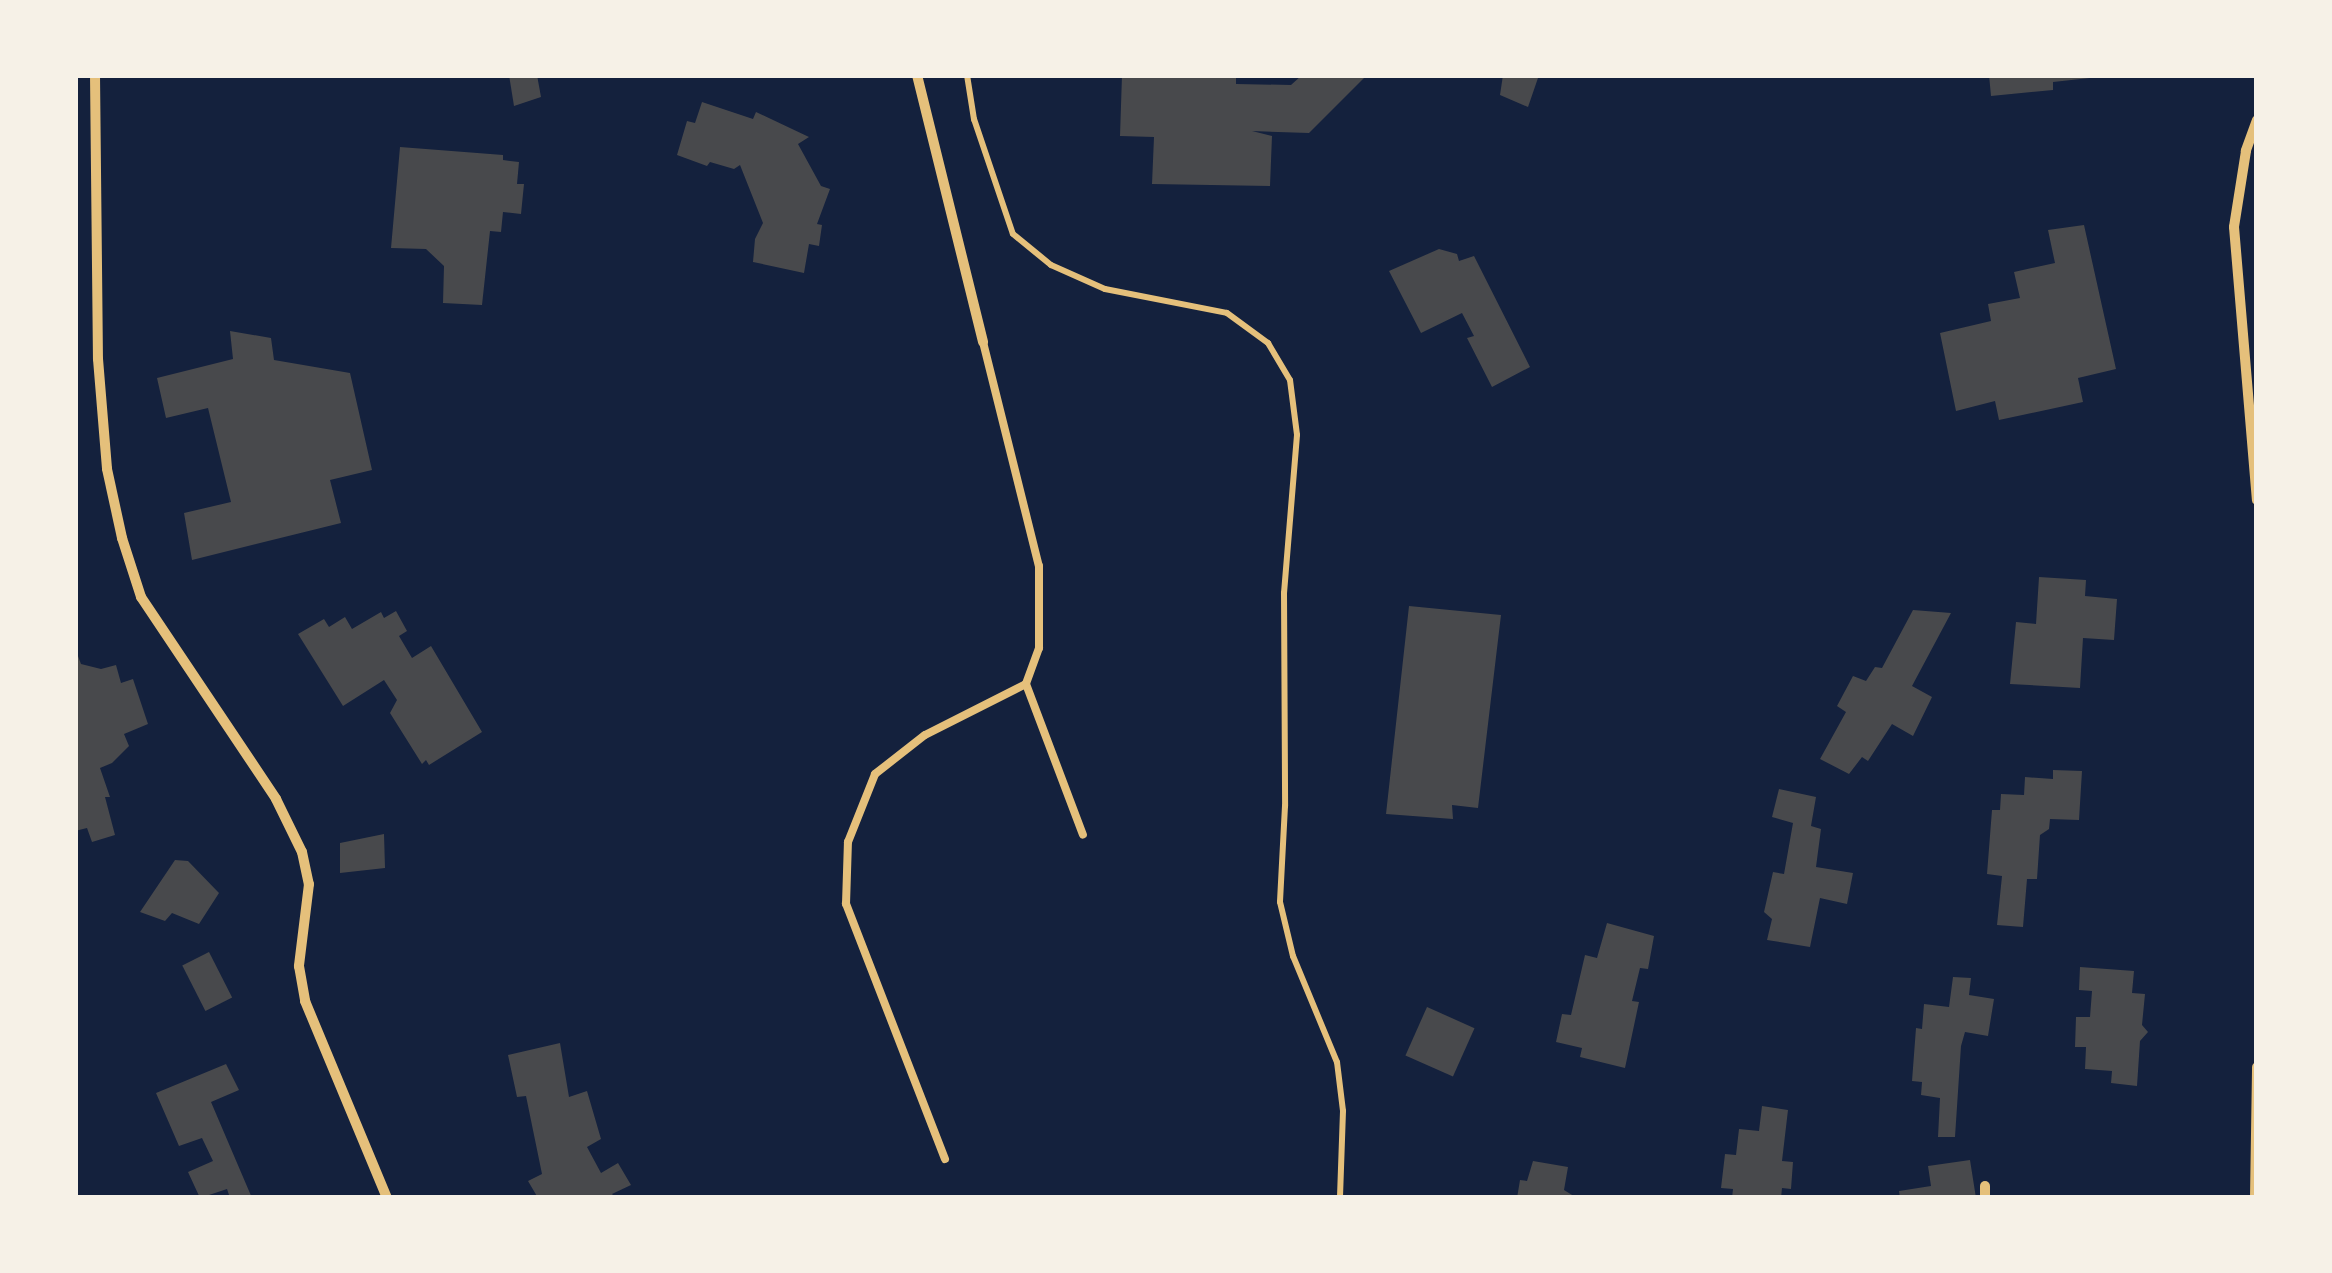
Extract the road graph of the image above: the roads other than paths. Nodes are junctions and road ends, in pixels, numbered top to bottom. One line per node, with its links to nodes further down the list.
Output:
1 (94, 75): 10 (street)
2 (917, 75): 4 (street)
3 (2257, 120): 5 (street)
4 (983, 342): 6 (lane)
5 (2257, 500)
6 (1026, 684): 7 (lane); 9 (lane)
7 (1083, 835)
8 (2257, 1067): 11 (street)
9 (945, 1159)
10 (387, 1198)
11 (2255, 1198)

